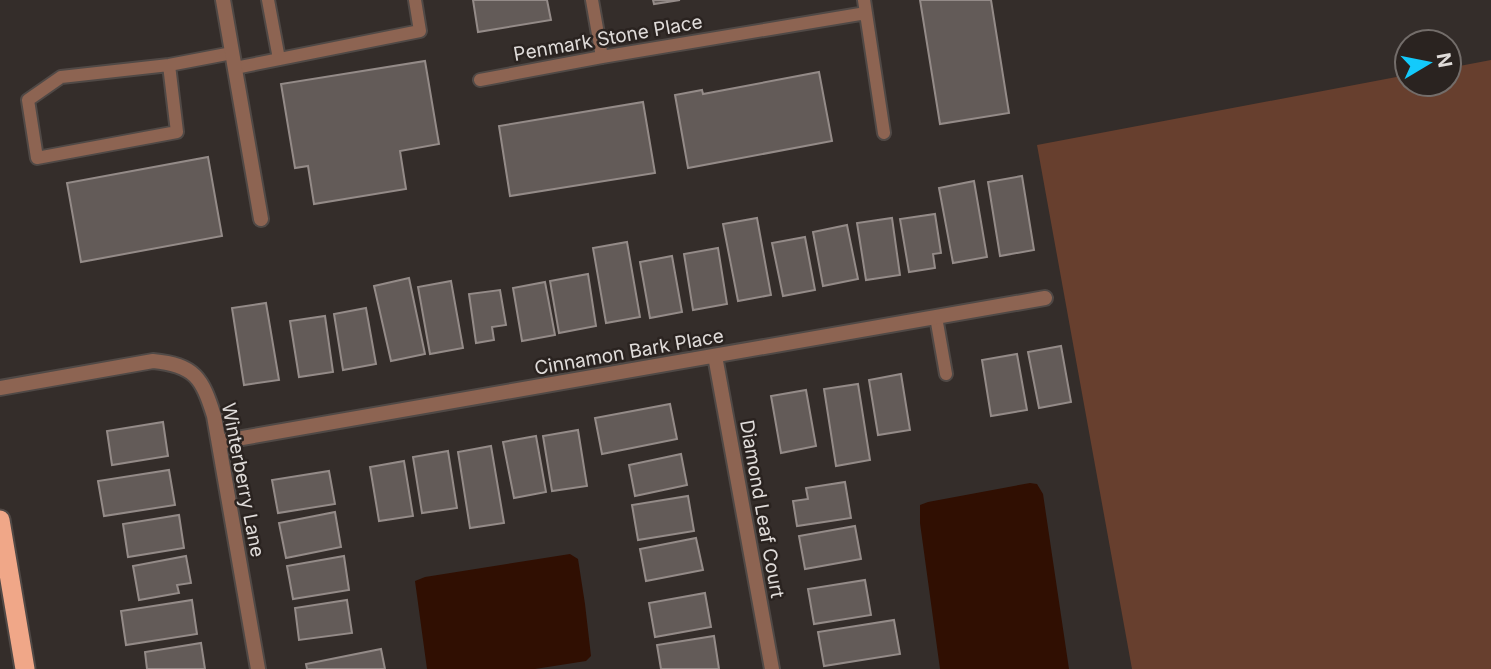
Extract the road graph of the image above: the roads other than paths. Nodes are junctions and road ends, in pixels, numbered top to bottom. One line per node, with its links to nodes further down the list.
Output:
1 (223, 0): 7 (street)
2 (268, 0): 9 (lane)
3 (415, 0): 9 (lane)
4 (592, 0): 8 (lane)
5 (863, 0): 6 (lane)
6 (866, 13): 8 (lane, Penmark Stone Place); 13 (lane)
7 (232, 53): 10 (lane); 11 (street)
8 (602, 57): 12 (lane, Penmark Stone Place)
9 (279, 59): 11 (lane)
10 (169, 65): 10 (lane)
11 (235, 68): 14 (street)
12 (481, 80)
13 (884, 133)
14 (261, 219)
15 (1045, 298): 16 (street, Cinnamon Bark Place)
16 (936, 317): 17 (street, Cinnamon Bark Place); 18 (lane)
17 (715, 356): 20 (street, Cinnamon Bark Place); 24 (street, Diamond Leaf Court)
18 (946, 374)
19 (0, 388): 20 (street, Winterberry Lane)
20 (219, 442): 23 (street, Winterberry Lane)
21 (0, 520): 22 (highway)
22 (25, 669)
23 (258, 669)
24 (772, 669)

